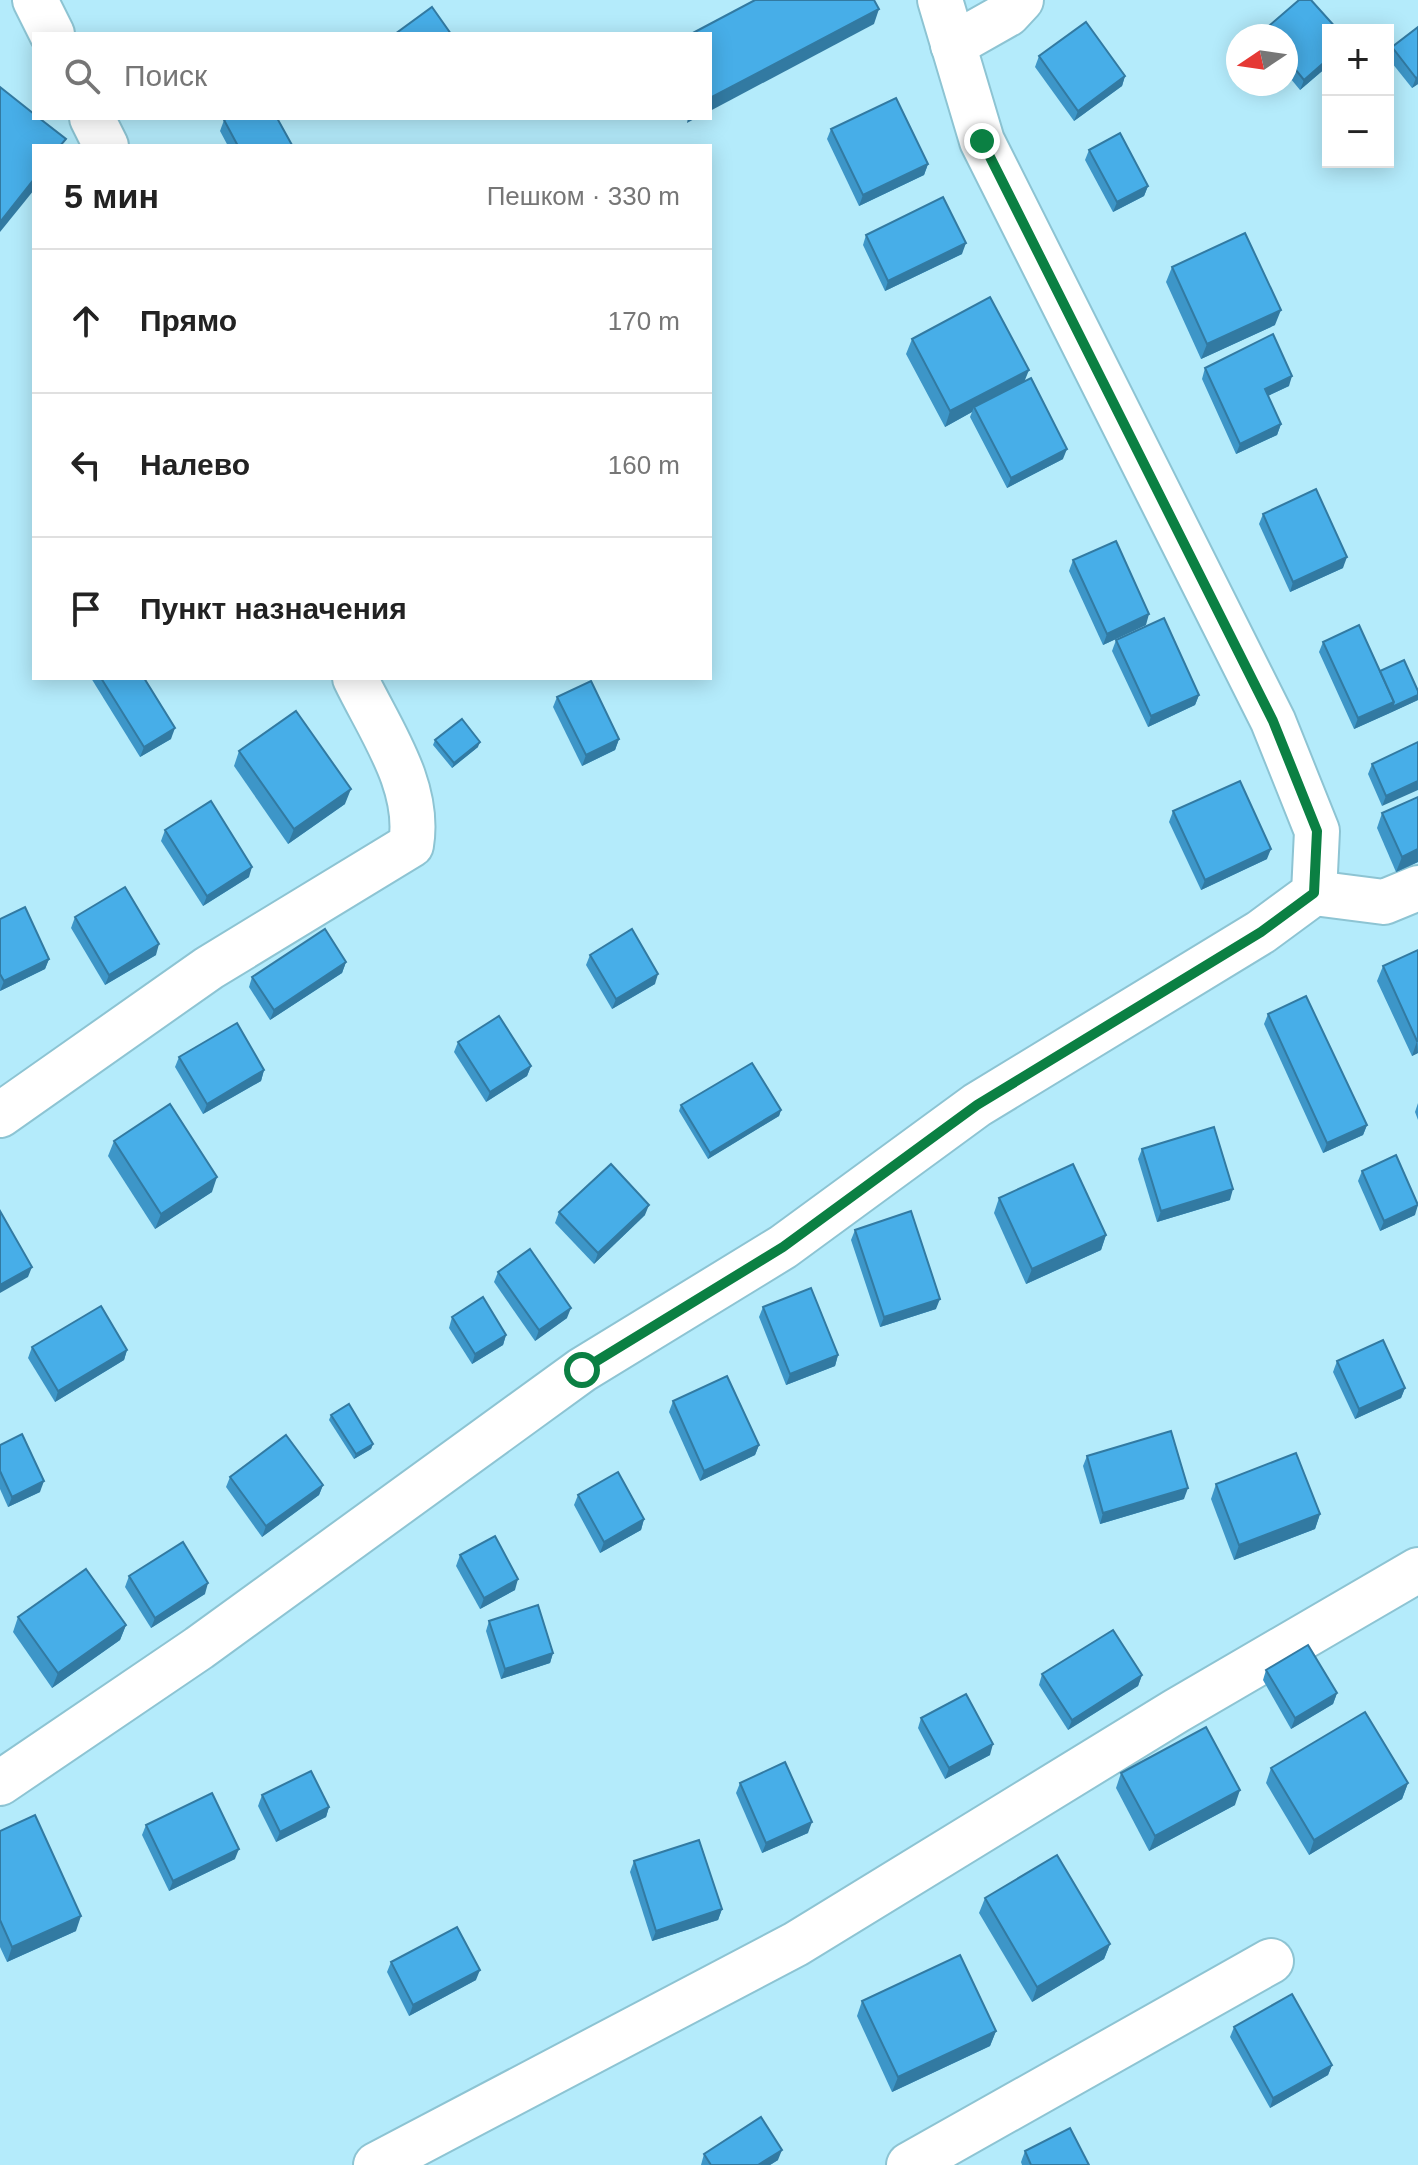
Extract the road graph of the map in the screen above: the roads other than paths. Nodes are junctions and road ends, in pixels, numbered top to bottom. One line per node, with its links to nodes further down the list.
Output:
1 (35, 0): 4 (street)
2 (940, 0): 5 (street)
3 (1021, 0): 5 (street)
4 (51, 32)
5 (953, 45): 10 (street)
6 (93, 120): 7 (street)
7 (105, 144)
8 (356, 680): 11 (street)
9 (1418, 888): 10 (street)
10 (1314, 893): 13 (street)
11 (0, 1115)
12 (1418, 1570): 15 (street)
13 (0, 1783)
14 (1271, 1961): 16 (street)
15 (376, 2165)
16 (909, 2165)

